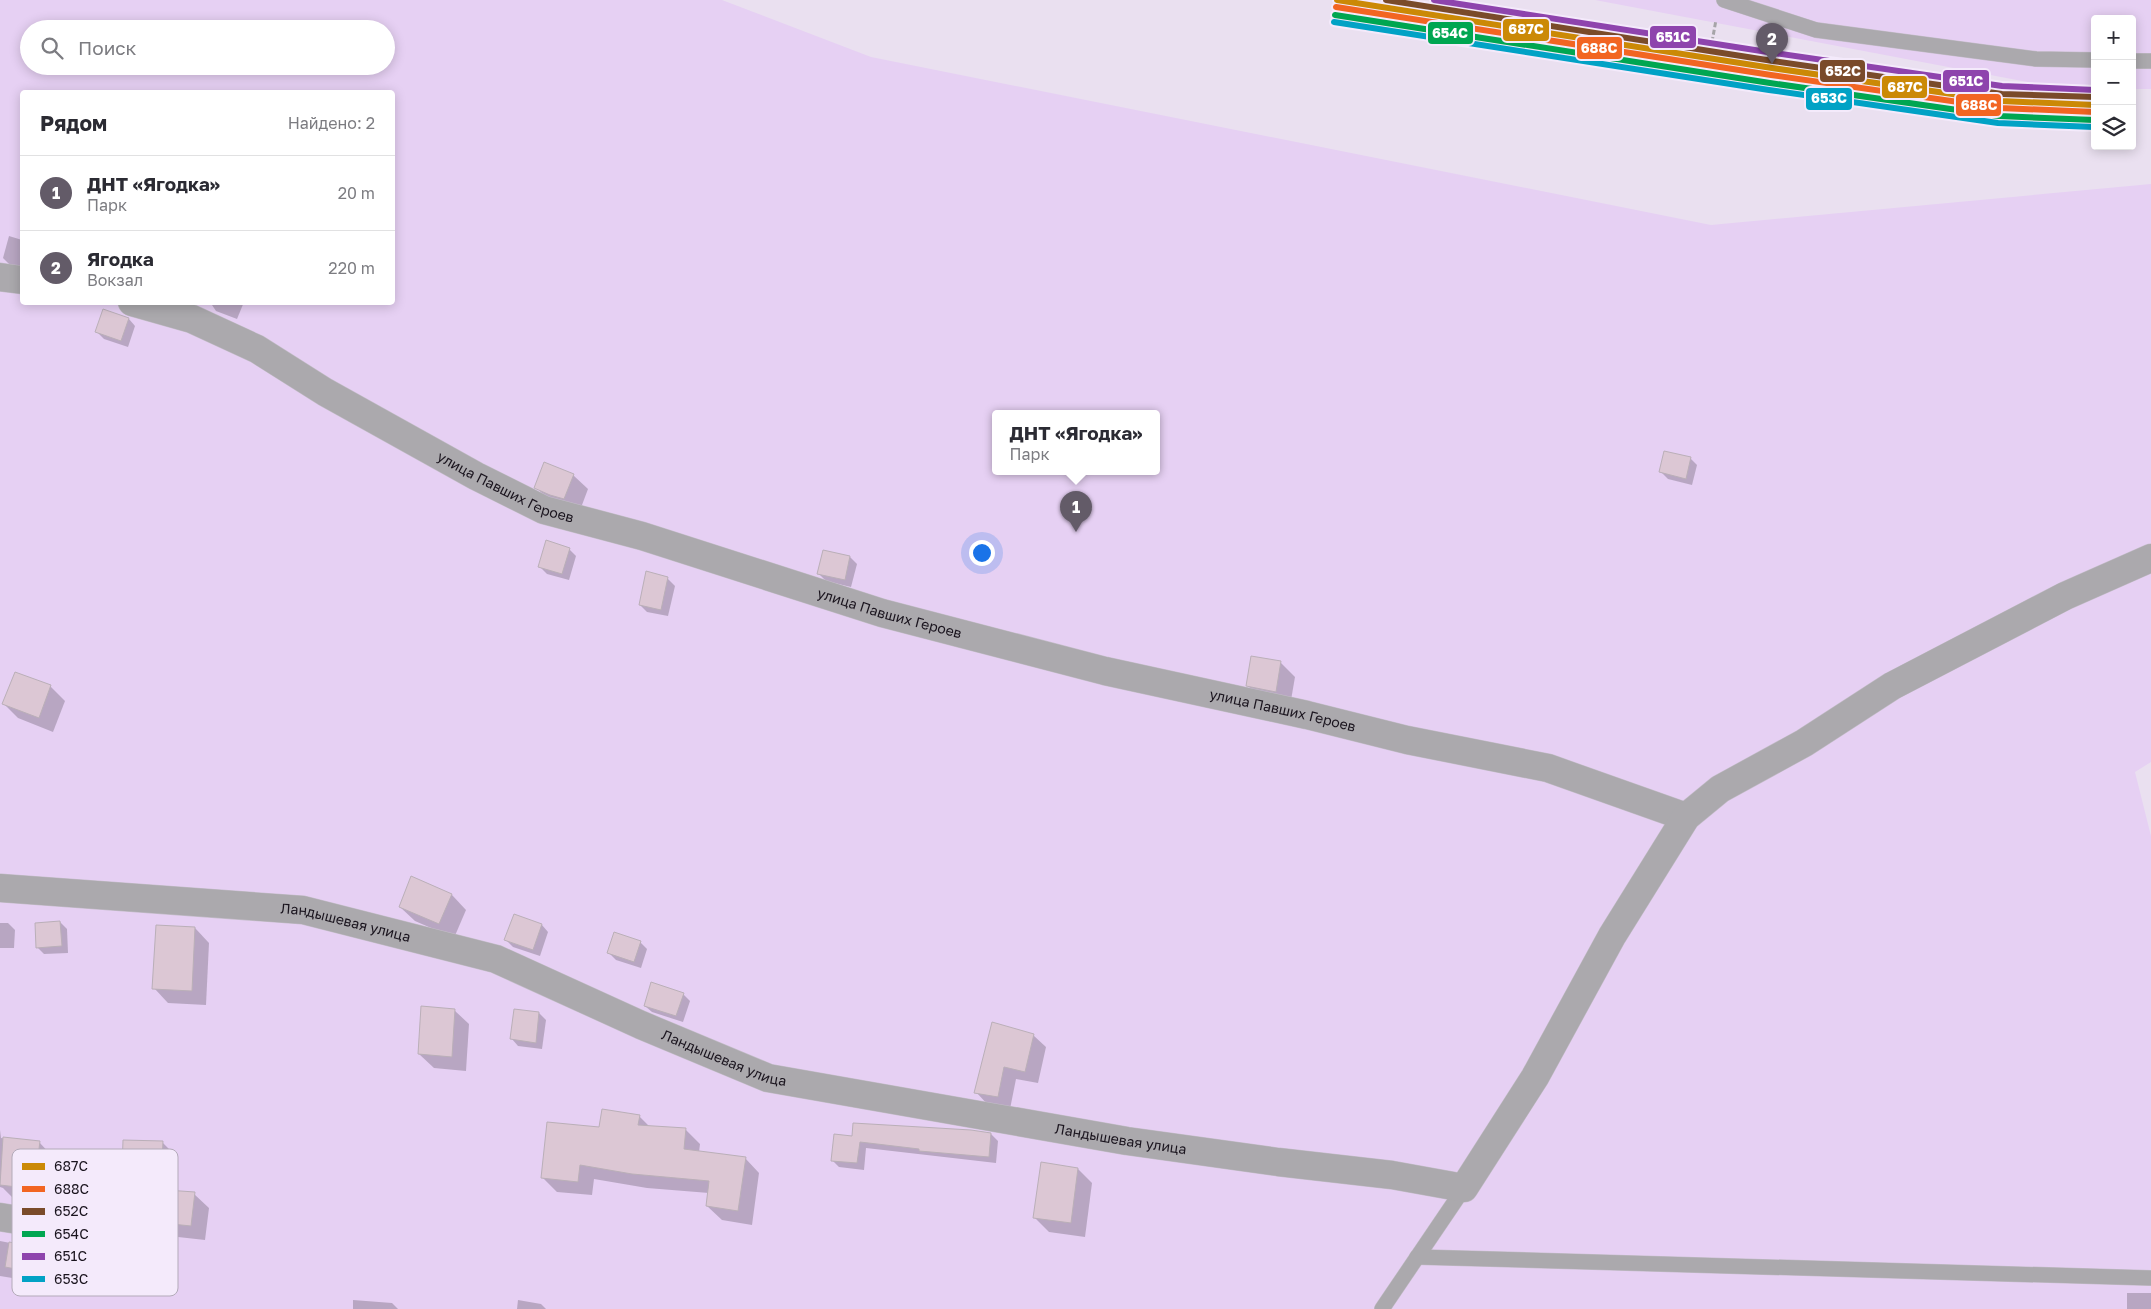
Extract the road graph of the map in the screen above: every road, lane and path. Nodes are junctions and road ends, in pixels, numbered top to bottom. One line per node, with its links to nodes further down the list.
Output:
1 (1724, 0): 2 (lane)
2 (2091, 60)
3 (2136, 61): 4 (lane)
4 (2151, 61)
5 (0, 277): 6 (street)
6 (20, 280)
7 (143, 305): 9 (street, улица Павших Героев)
8 (2151, 558): 9 (street)
9 (1686, 818): 11 (street)
10 (0, 888): 11 (street, Ландышевая улица)
11 (1464, 1188): 12 (lane)
12 (1417, 1257): 13 (lane); 14 (lane)
13 (2151, 1278)
14 (1382, 1309)

